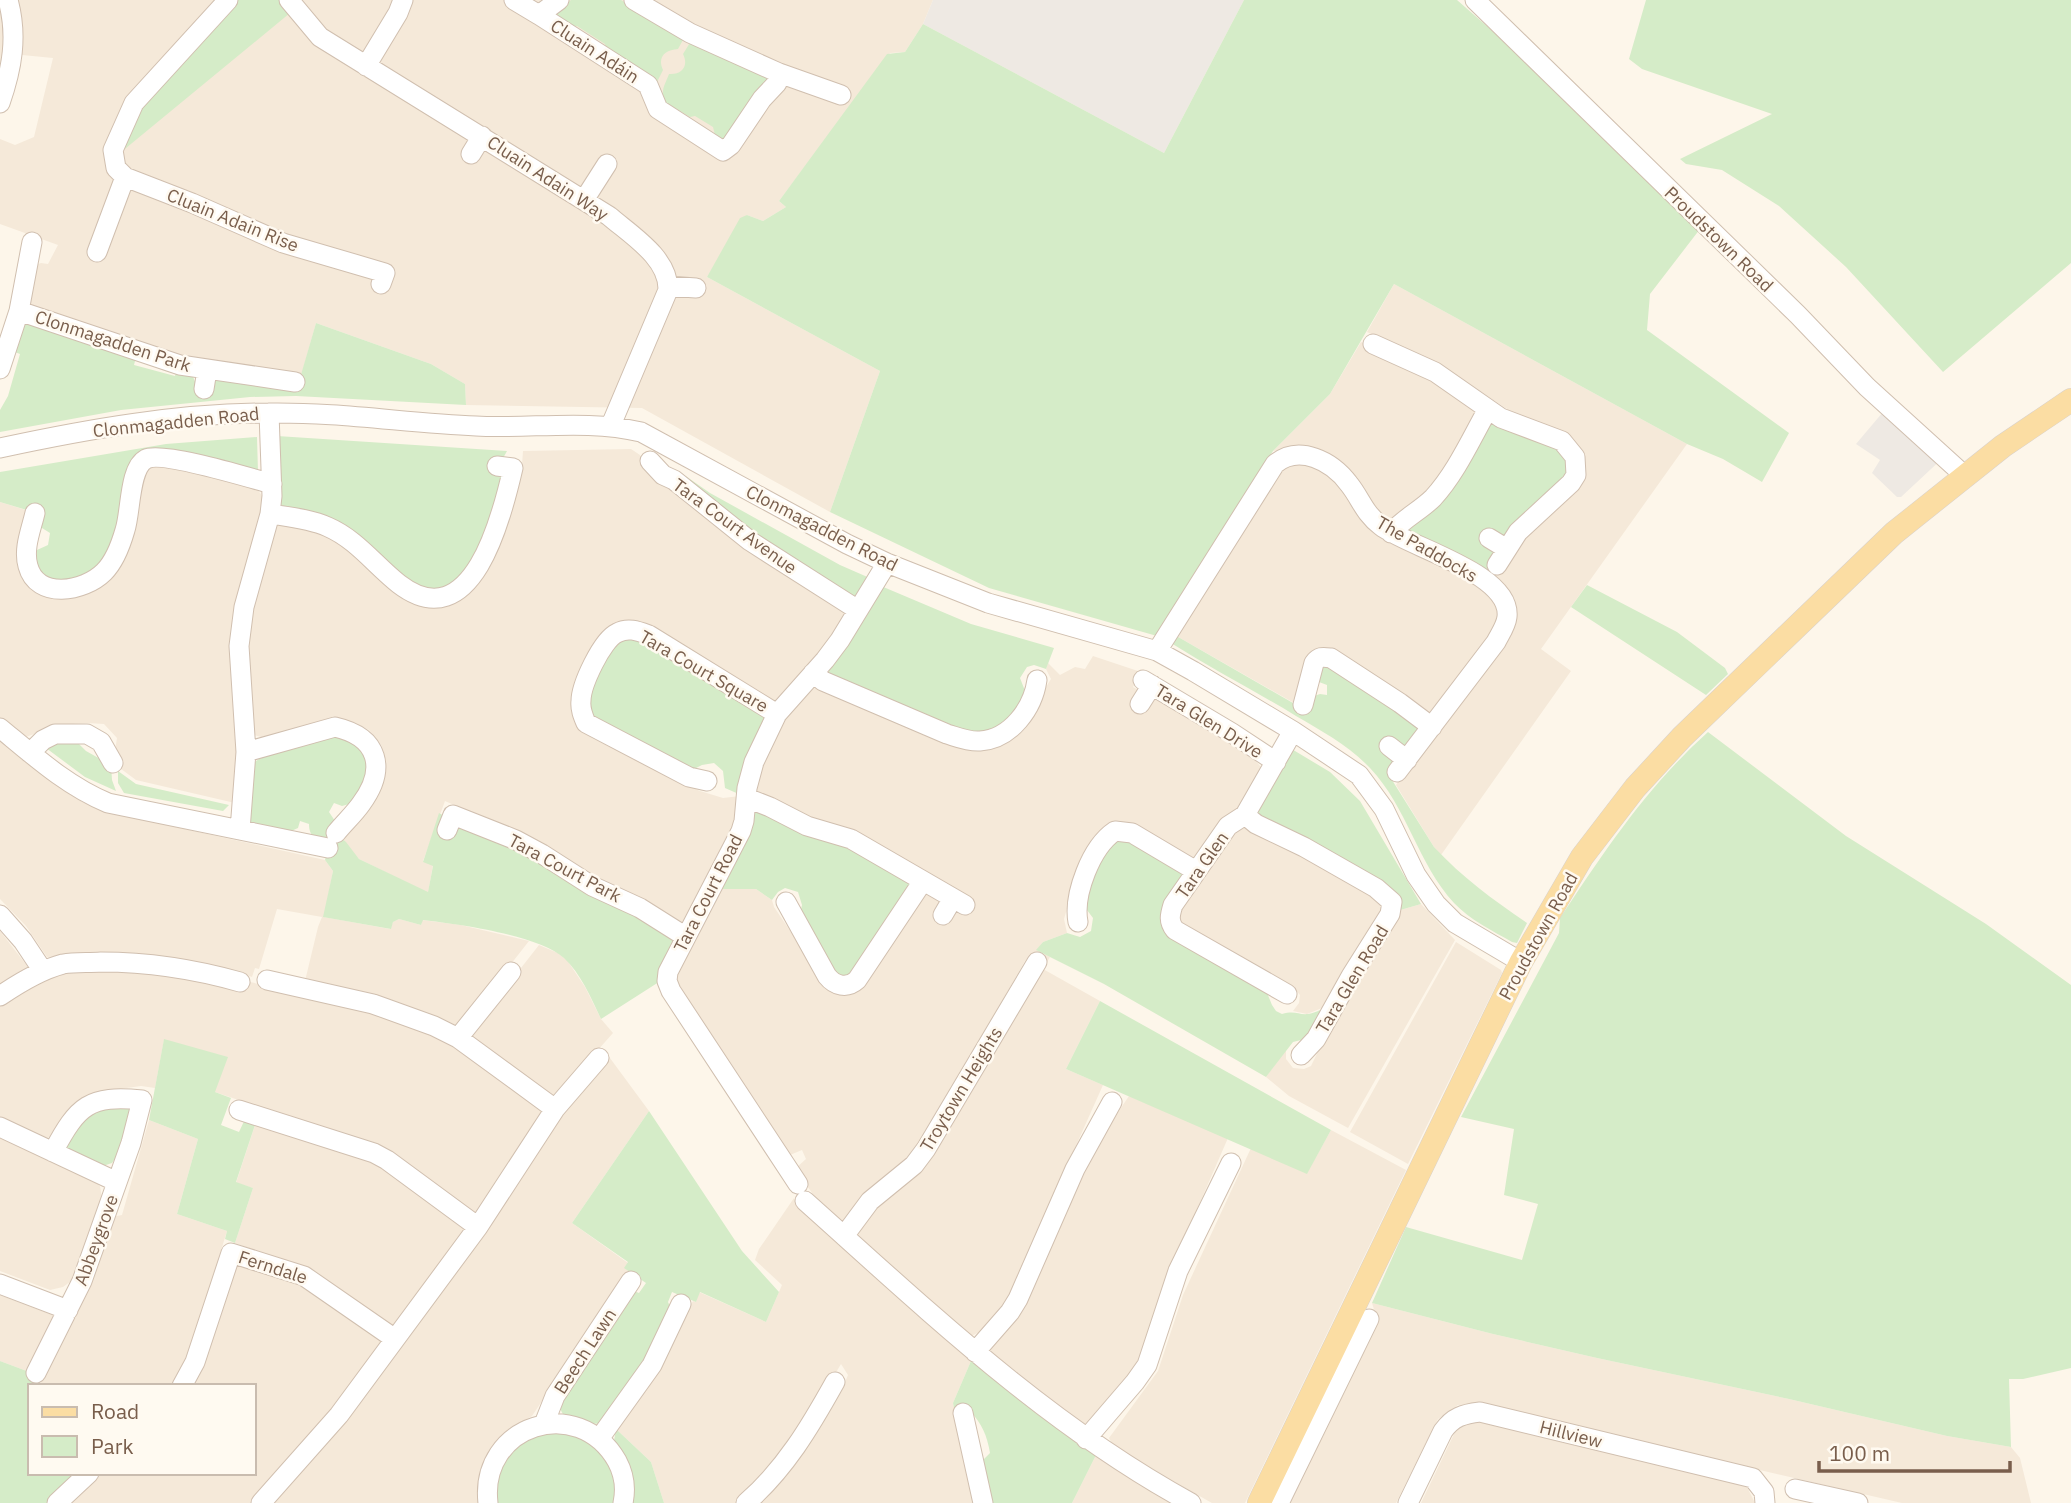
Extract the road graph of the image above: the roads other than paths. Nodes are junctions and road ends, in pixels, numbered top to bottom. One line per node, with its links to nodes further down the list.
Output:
1 (8, 0): 13 (street)
2 (228, 0): 17 (street)
3 (289, 0): 10 (street, Cluain Adain Way)
4 (403, 0): 10 (street)
5 (514, 0): 9 (street)
6 (559, 0): 9 (street, Cluain Adáin)
7 (635, 0): 11 (street)
8 (1475, 0): 35 (street, Proudstown Road)
9 (540, 15): 11 (street, Cluain Adáin)
10 (366, 66): 14 (street, Cluain Adain Way)
11 (779, 73): 12 (street)
12 (841, 95)
13 (0, 103)
14 (482, 136): 15 (street); 18 (street, Cluain Adain Way)
15 (471, 153)
16 (607, 164): 18 (street)
17 (121, 173): 19 (street); 21 (street, Cluain Adain Rise)
18 (584, 200): 22 (street, Cluain Adain Way)
19 (97, 252)
20 (36, 253): 24 (street, Clonmagadden Park)
21 (382, 284)
22 (668, 286): 23 (street); 31 (street)
23 (696, 288)
24 (19, 311): 26 (street, Clonmagadden Park); 27 (street, Clonmagadden Park)
25 (1373, 344): 29 (street)
26 (0, 369)
27 (295, 382)
28 (2071, 400): 35 (main road, Proudstown Road)
29 (1488, 410): 39 (street); 40 (street)
30 (269, 413): 31 (street, Clonmagadden Road); 32 (street, Clonmagadden Road); 36 (street)
31 (611, 425): 41 (street, Clonmagadden Road)
32 (0, 448)
33 (650, 461): 42 (street, Tara Court Avenue)
34 (497, 467): 38 (street)
35 (1965, 476): 70 (main road, Proudstown Road)
36 (272, 484): 37 (street); 38 (street)
37 (35, 513)
38 (270, 514): 53 (street)
39 (1391, 533): 43 (street, The Paddocks); 49 (street, The Paddocks)
40 (1489, 538)
41 (887, 563): 42 (street, Tara Court Road); 43 (street, Clonmagadden Road)
42 (858, 610): 44 (street, Tara Court Road)
43 (1157, 651): 51 (street, Clonmagadden Road)
44 (813, 673): 45 (street); 48 (street, Tara Court Road)
45 (1037, 680)
46 (1312, 695): 49 (street)
47 (1140, 704): 55 (street, Tara Glen Drive)
48 (777, 714): 57 (street, Tara Court Square); 58 (street, Tara Court Road)
49 (1432, 727): 52 (street, The Paddocks)
50 (0, 728): 54 (street)
51 (1293, 732): 55 (street, Tara Glen); 70 (street, Clonmagadden Road)
52 (1389, 746)
53 (246, 752): 61 (street); 61 (street)
54 (30, 753): 56 (street); 61 (street)
55 (1276, 762): 59 (street, Tara Glen)
56 (113, 763)
57 (707, 781)
58 (747, 798): 63 (street); 68 (street, Tara Court Road)
59 (1245, 815): 62 (street, Tara Glen); 78 (street, Tara Glen Road)
60 (447, 830): 68 (street, Tara Court Park)
61 (240, 831)
62 (1196, 872): 67 (street); 75 (street, Tara Glen)
63 (923, 881): 64 (street); 65 (street)
64 (786, 902)
65 (954, 906)
66 (0, 915): 71 (street)
67 (1078, 922)
68 (686, 937): 88 (street, Tara Court Road)
69 (1037, 962): 88 (street, Troytown Heights)
70 (1521, 962): 97 (main road, Proudstown Road)
71 (43, 971): 74 (street); 76 (street)
72 (511, 972): 77 (street)
73 (267, 980): 77 (street)
74 (240, 982)
75 (1287, 994)
76 (0, 996)
77 (458, 1038): 81 (street)
78 (1301, 1055)
79 (599, 1058): 81 (street)
80 (1112, 1102): 95 (street)
81 (555, 1109): 87 (street)
82 (239, 1110): 87 (street)
83 (0, 1127): 84 (street)
84 (53, 1152): 86 (street); 86 (street, Abbeygrove)
85 (1231, 1163): 102 (street)
86 (117, 1182): 92 (street, Abbeygrove)
87 (478, 1227): 94 (street)
88 (844, 1236): 95 (street)
89 (631, 1281): 101 (street, Beech Lawn)
90 (0, 1284): 92 (street)
91 (681, 1304): 103 (street)
92 (68, 1310): 96 (street, Abbeygrove)
93 (1369, 1319): 97 (street)
94 (395, 1339): 99 (street, Ferndale); 107 (street)
95 (975, 1352): 102 (street)
96 (36, 1373)
97 (1329, 1378): 113 (main road, Proudstown Road); 114 (street)
98 (835, 1382): 110 (street)
99 (182, 1384)
100 (963, 1413): 111 (street)
101 (544, 1424): 103 (street); 108 (street)
102 (1086, 1438): 112 (street)
103 (599, 1439): 109 (street)
104 (87, 1475): 106 (street)
105 (1795, 1489): 117 (street)
106 (57, 1503)
107 (261, 1503)
108 (488, 1503)
109 (623, 1503)
110 (746, 1503)
111 (983, 1503)
112 (1191, 1503)
113 (1259, 1503)
114 (1279, 1503)
115 (1408, 1503): 116 (street, Hillview)
116 (1765, 1503)
117 (1858, 1503)

